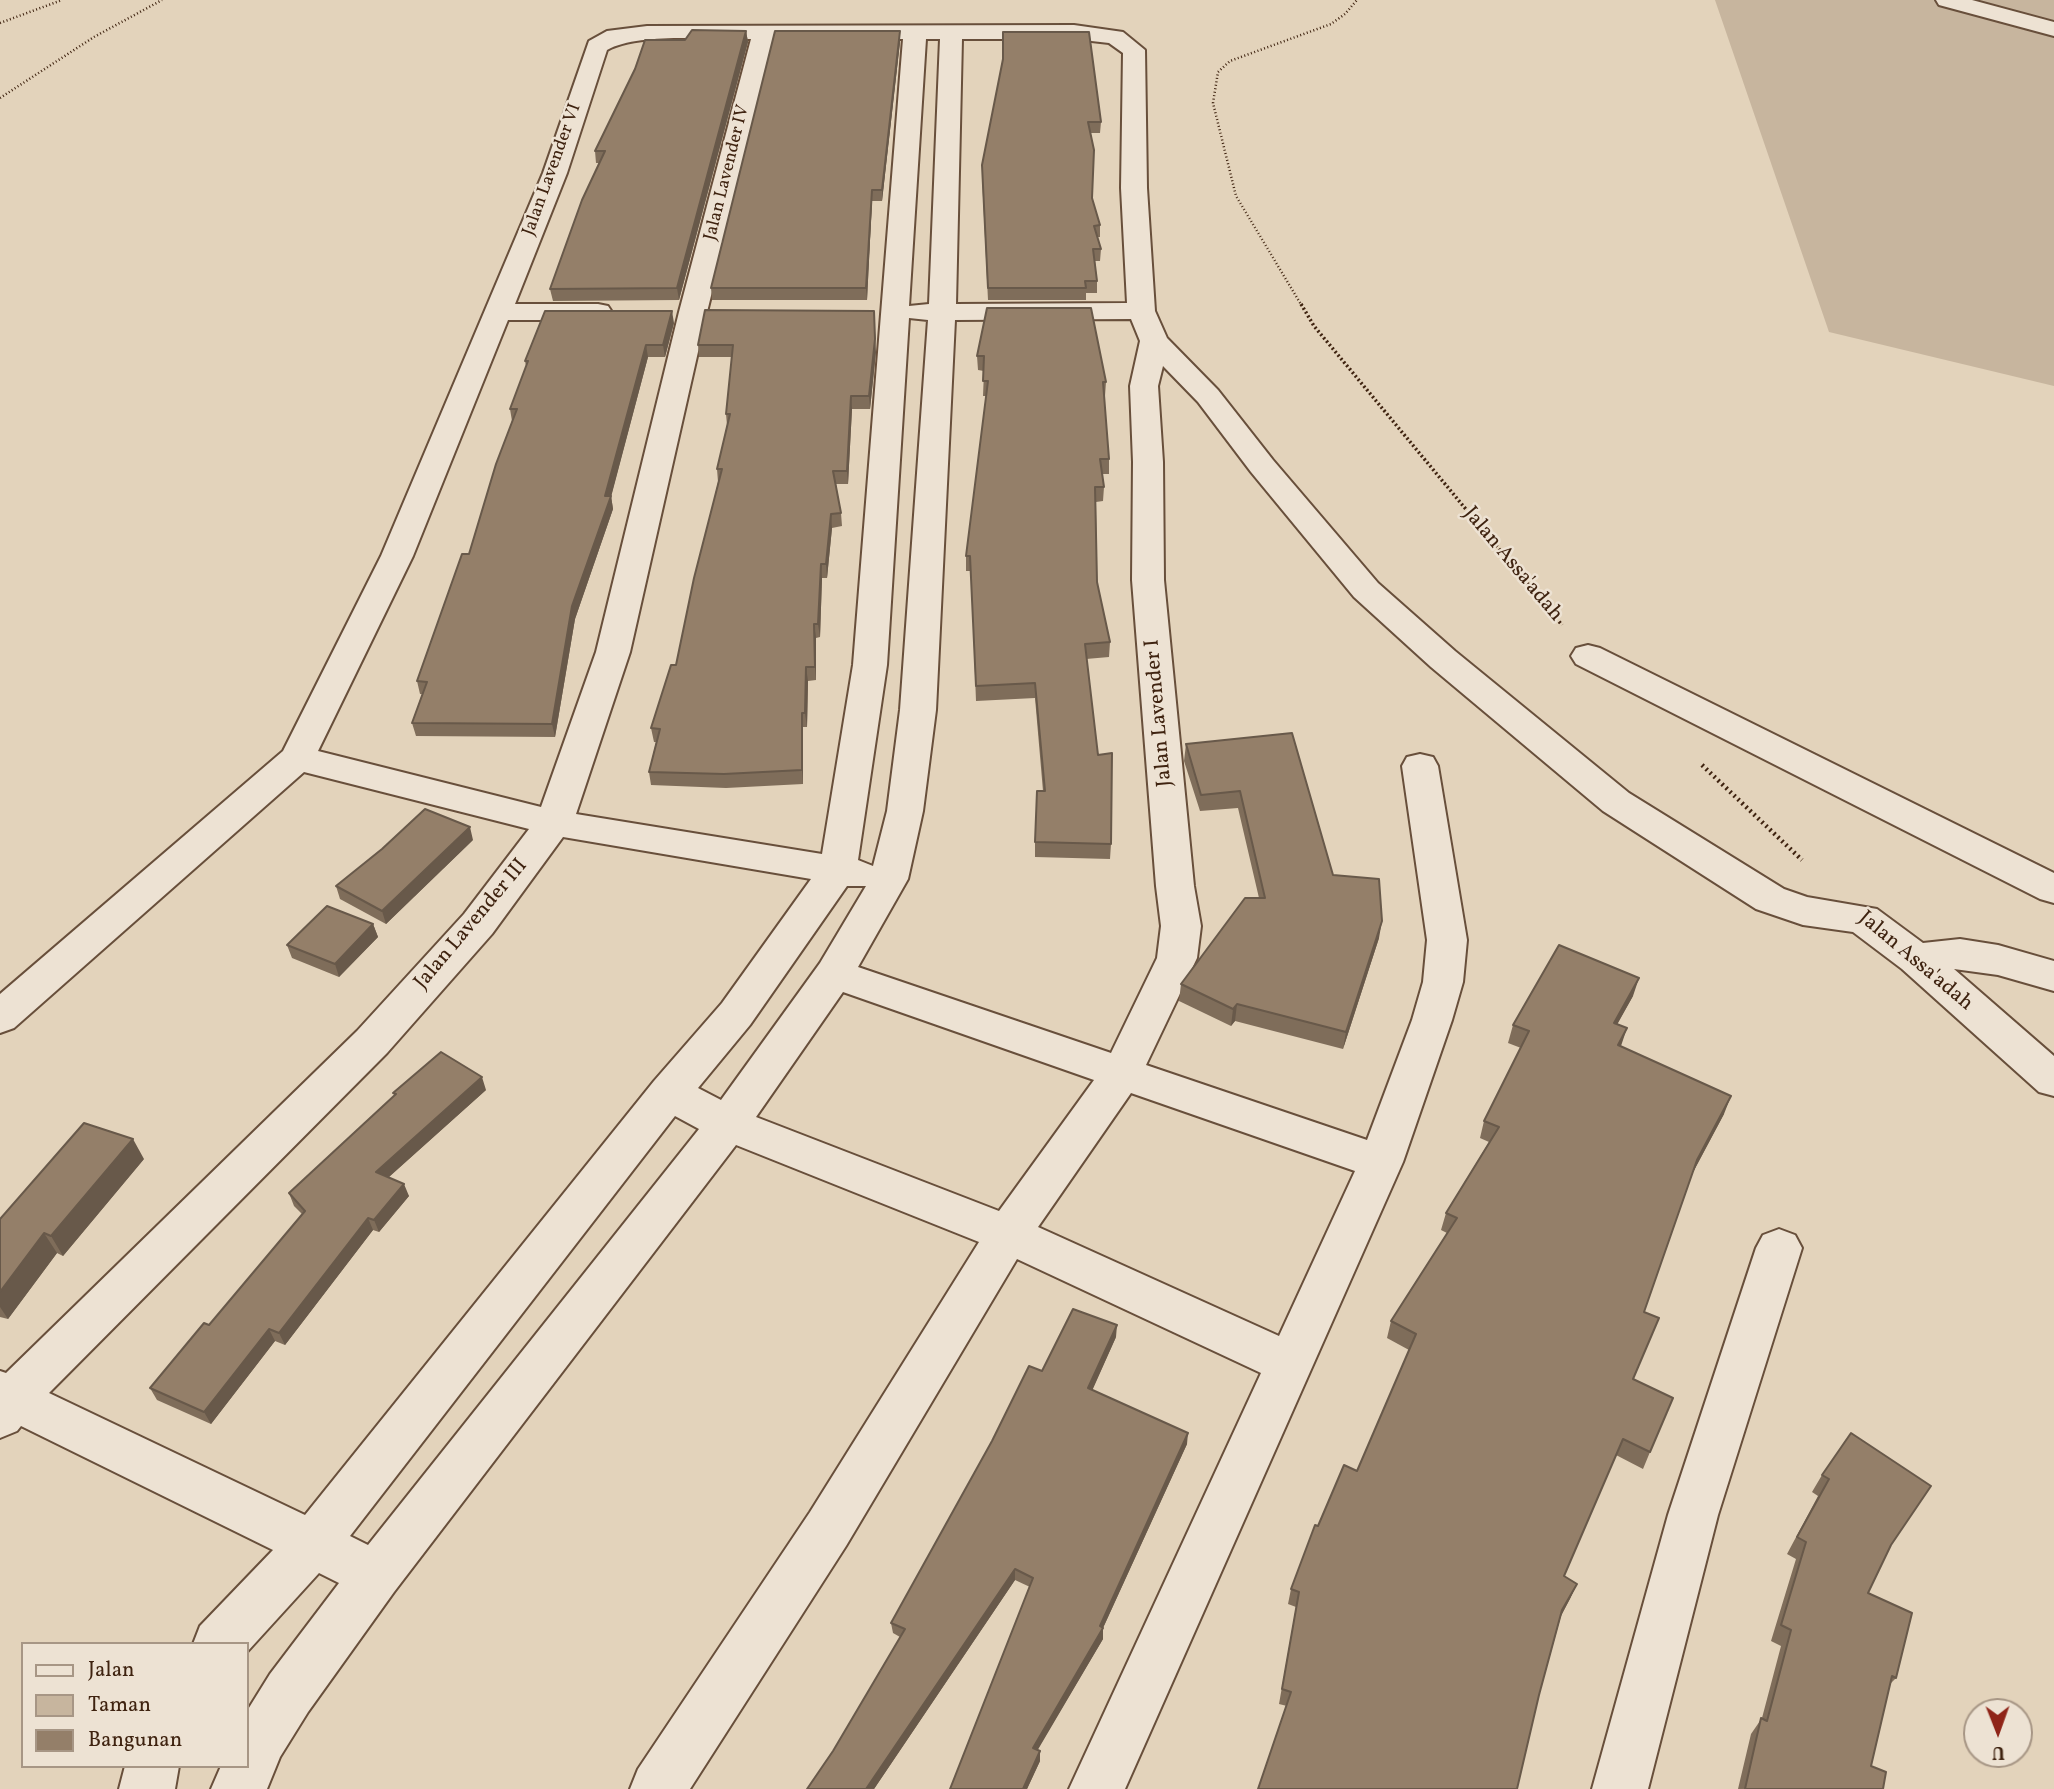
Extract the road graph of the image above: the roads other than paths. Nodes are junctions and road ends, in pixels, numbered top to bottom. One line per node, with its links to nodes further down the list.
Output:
1 (1947, 0): 2 (street)
2 (2054, 29)
3 (915, 33): 4 (street); 5 (street); 6 (street)
4 (951, 33): 7 (street); 13 (street, Jalan Lavender I)
5 (764, 34): 8 (street, Jalan Lavender VI); 10 (street, Jalan Lavender IV)
6 (905, 172): 7 (street); 11 (street)
7 (946, 172): 12 (street)
8 (498, 312): 9 (street); 17 (street, Jalan Lavender VI)
9 (624, 312)
10 (693, 312): 19 (street, Jalan Lavender III)
11 (881, 312): 12 (street); 14 (street)
12 (942, 312): 13 (street); 15 (street)
13 (1147, 326): 23 (street, Jalan Assa'adah); 27 (street, Jalan Lavender I)
14 (880, 537): 15 (street); 20 (street)
15 (928, 537): 21 (street)
16 (1588, 656): 22 (street)
17 (298, 758): 19 (street); 26 (street)
18 (1420, 766): 31 (street)
19 (554, 823): 20 (street); 35 (street, Jalan Lavender III)
20 (838, 870): 21 (street); 29 (street)
21 (889, 879): 24 (street)
22 (2054, 889)
23 (1916, 959): 25 (street); 28 (street, Jalan Assa'adah)
24 (834, 974): 27 (street); 30 (street)
25 (2054, 976)
26 (0, 1017)
27 (1121, 1074): 31 (street); 32 (street, Jalan Lavender I)
28 (2054, 1080)
29 (669, 1093): 30 (street); 36 (street)
30 (728, 1124): 32 (street); 37 (street)
31 (1381, 1162): 34 (street)
32 (1008, 1234): 34 (street); 42 (street, Jalan Lavender I)
33 (1779, 1248): 44 (street)
34 (1289, 1363): 43 (street)
35 (4, 1402): 36 (street)
36 (313, 1544): 37 (street); 38 (street)
37 (376, 1575): 41 (street)
38 (221, 1642)
39 (152, 1768): 40 (street)
40 (147, 1789)
41 (239, 1789)
42 (658, 1789)
43 (1097, 1789)
44 (1620, 1789)

